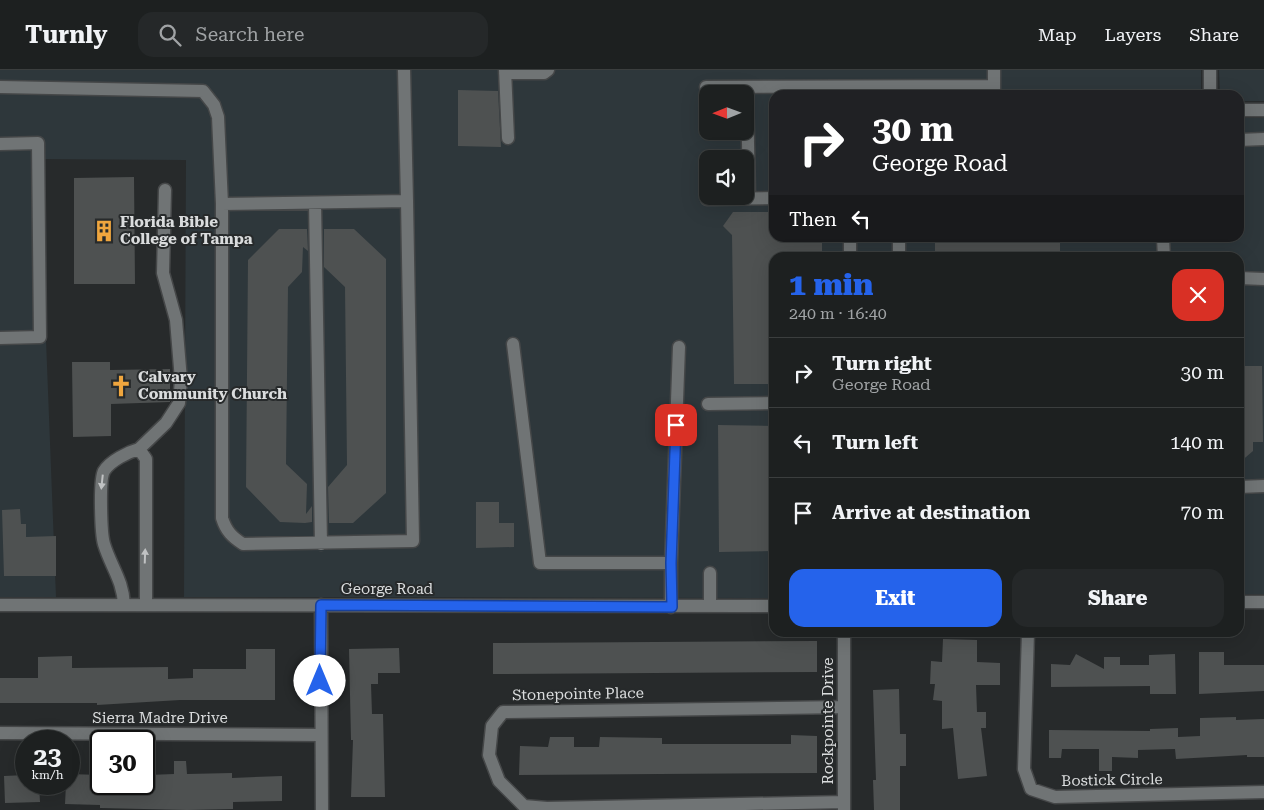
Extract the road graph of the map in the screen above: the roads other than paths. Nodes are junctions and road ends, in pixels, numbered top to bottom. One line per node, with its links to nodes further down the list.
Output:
1 (404, 70): 20 (street)
2 (548, 70): 5 (street)
3 (994, 70): 9 (street)
4 (1210, 70): 10 (street)
5 (505, 72): 13 (street)
6 (0, 86): 22 (street)
7 (754, 87): 8 (street)
8 (822, 90)
9 (994, 90)
10 (1210, 90)
11 (1244, 110): 12 (street)
12 (1264, 110)
13 (508, 138)
14 (1264, 139): 15 (street)
15 (1244, 140)
16 (0, 144): 25 (street)
17 (165, 190): 30 (street)
18 (754, 198): 19 (street)
19 (769, 198)
20 (407, 201): 21 (street); 33 (street)
21 (315, 202): 22 (street); 33 (street)
22 (222, 204): 33 (street)
23 (1244, 278): 24 (street)
24 (1264, 279)
25 (0, 338)
26 (513, 344): 34 (street)
27 (679, 347): 34 (street)
28 (769, 403): 29 (street)
29 (708, 404)
30 (139, 449): 39 (street, one-way to 39); 40 (street, one-way to 30)
31 (1264, 486): 32 (street)
32 (1244, 487)
33 (321, 544)
34 (671, 563): 44 (street)
35 (710, 573): 42 (street)
36 (1244, 602): 37 (street)
37 (1264, 602)
38 (0, 605): 39 (street, George Road)
39 (124, 605): 40 (street, George Road)
40 (146, 605): 41 (street, George Road)
41 (321, 605): 44 (street, George Road); 49 (street)
42 (710, 606): 43 (street, George Road); 44 (street, George Road)
43 (769, 606)
44 (672, 607)
45 (844, 637): 47 (street, Rockpointe Drive)
46 (1028, 637): 50 (street, Bostick Circle)
47 (844, 708): 51 (street, Rockpointe Drive); 51 (street, Stonepointe Place)
48 (0, 732): 49 (street, Sierra Madre Drive)
49 (320, 735): 52 (street)
50 (1264, 792)
51 (844, 806)
52 (322, 810)

